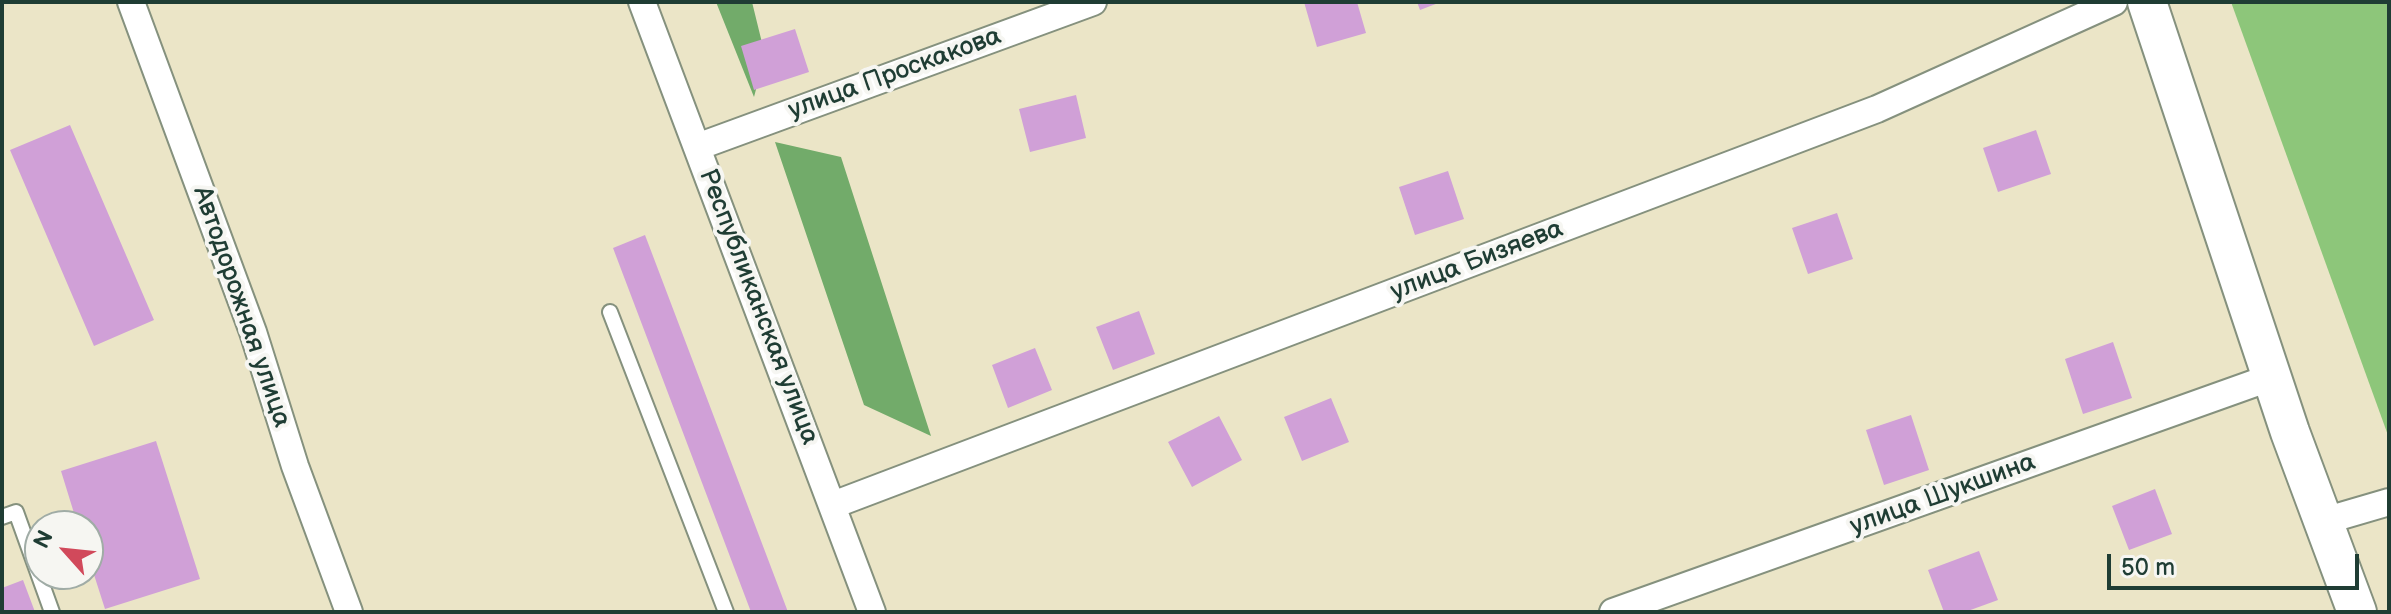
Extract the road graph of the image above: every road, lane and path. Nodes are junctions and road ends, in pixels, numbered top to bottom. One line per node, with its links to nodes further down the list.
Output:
1 (131, 2): 14 (street, Автодорожная улица)
2 (642, 2): 6 (street, Республиканская улица)
3 (1093, 2): 6 (street, улица Проскакова)
4 (2114, 2): 10 (street, улица Бизяева)
5 (2147, 2): 8 (street)
6 (697, 147): 10 (street, Республиканская улица)
7 (610, 312): 15 (lane)
8 (2272, 377): 12 (street); 17 (street, улица Шукшина)
9 (2389, 502): 12 (street)
10 (833, 505): 16 (street, Республиканская улица)
11 (2, 517): 13 (lane)
12 (2324, 521): 18 (street)
13 (52, 612)
14 (349, 612)
15 (726, 612)
16 (872, 612)
17 (1613, 612)
18 (2357, 612)

